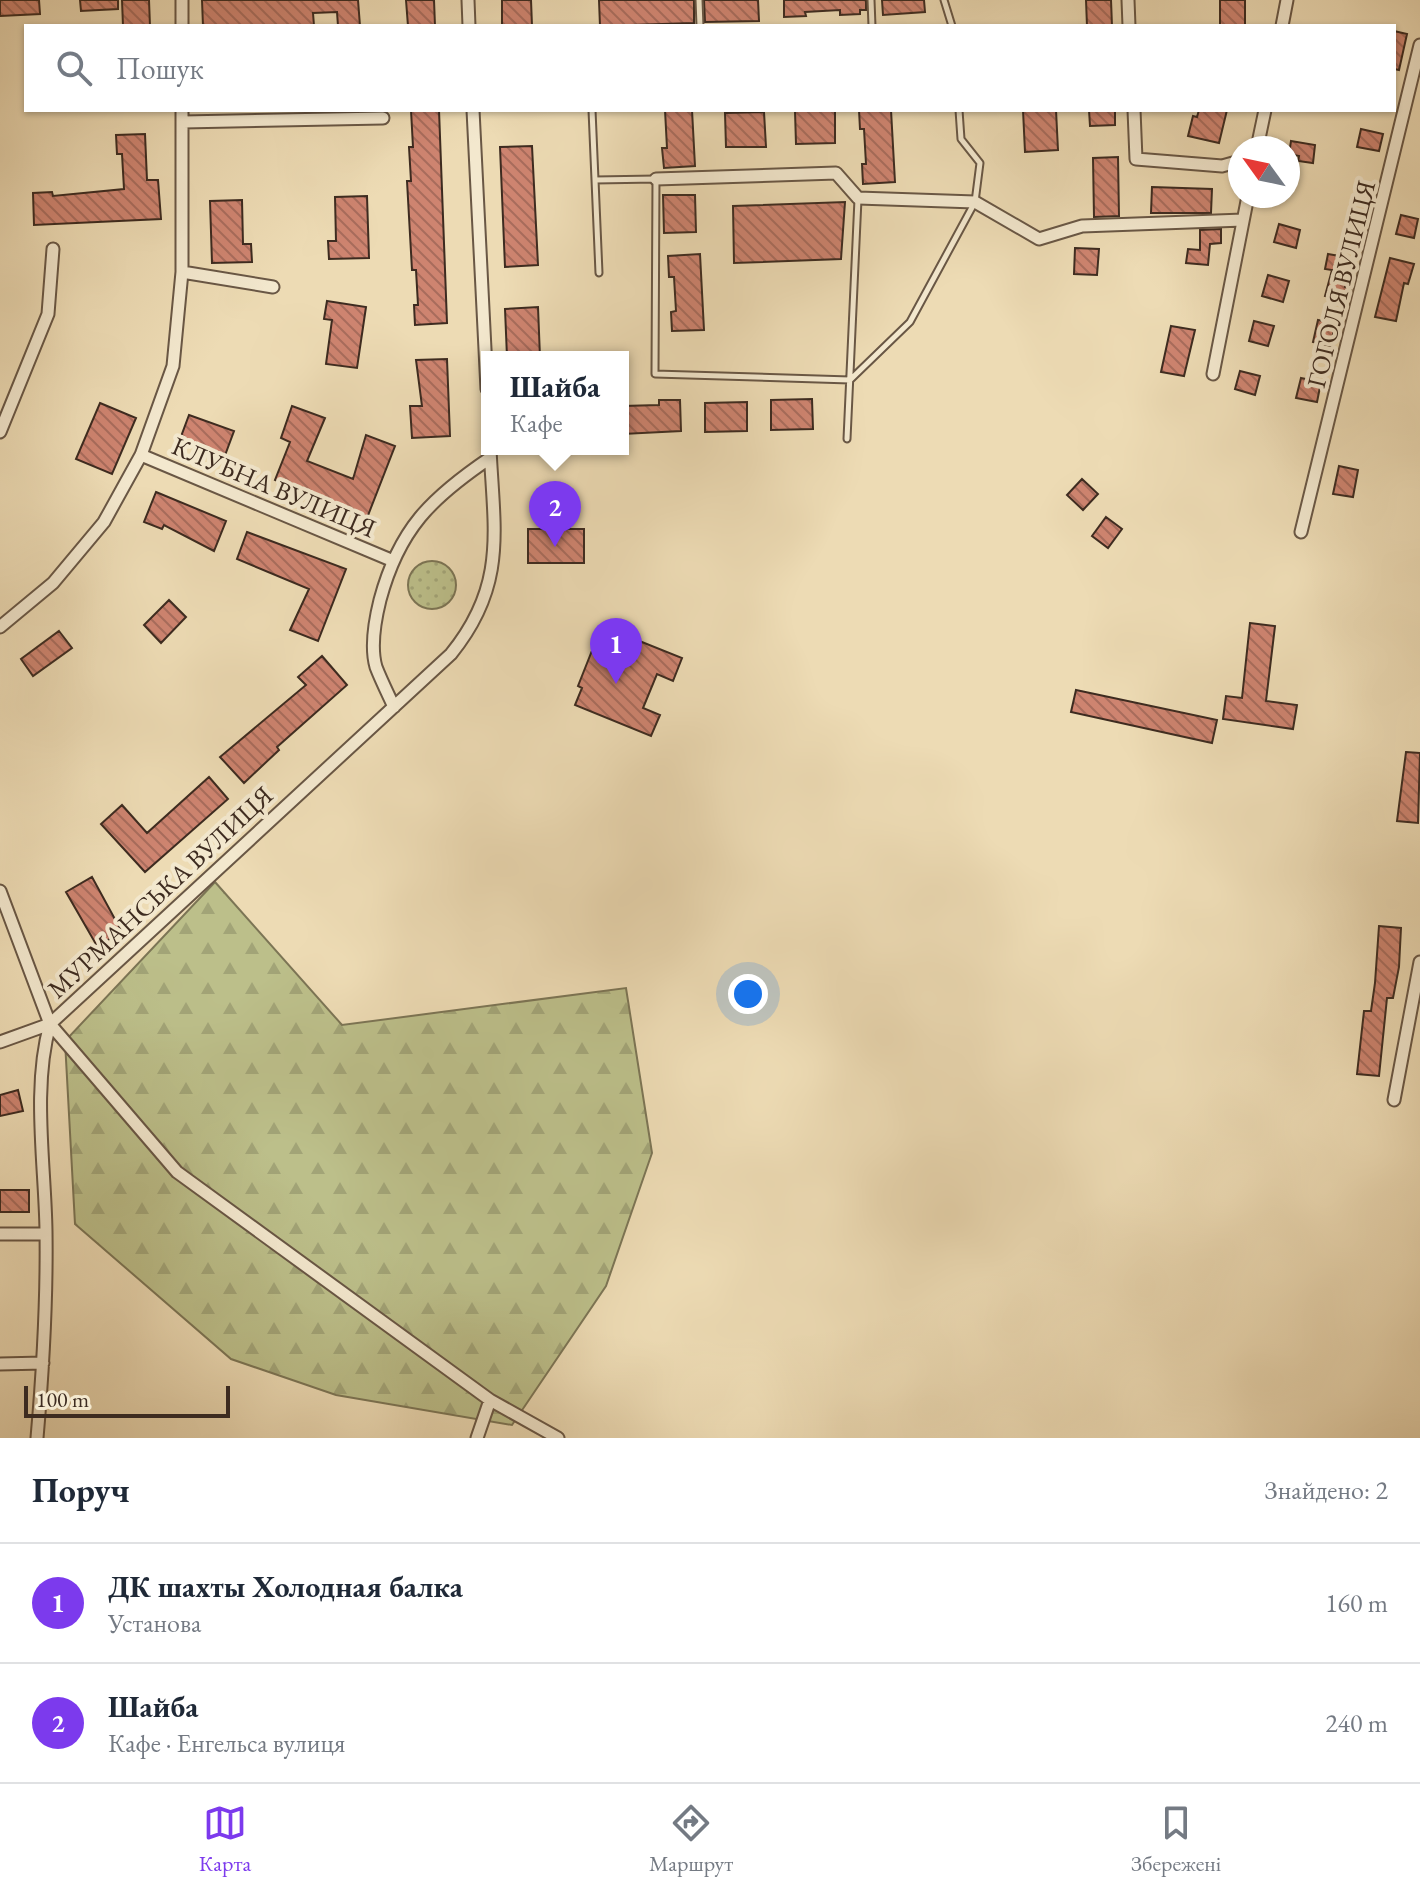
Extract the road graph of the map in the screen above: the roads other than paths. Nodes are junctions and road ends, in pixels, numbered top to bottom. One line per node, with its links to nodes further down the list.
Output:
1 (182, 0): 8 (street)
2 (468, 0): 9 (street)
3 (699, 0): 10 (lane)
4 (871, 0): 11 (lane)
5 (944, 0): 12 (lane)
6 (1128, 0): 13 (street)
7 (1287, 0): 14 (street)
8 (182, 24)
9 (469, 24)
10 (700, 24)
11 (872, 24)
12 (951, 24)
13 (1129, 24)
14 (1282, 24)
15 (1420, 45): 43 (street, ГОГОЛЯ ВУЛИЦЯ)
16 (473, 112): 35 (street)
17 (592, 112): 26 (lane)
18 (959, 112): 28 (lane)
19 (1134, 112): 24 (street)
20 (1265, 112): 23 (street)
21 (182, 116): 22 (street); 32 (street)
22 (383, 118)
23 (1260, 136)
24 (1228, 164)
25 (656, 179): 26 (lane); 27 (street); 37 (lane)
26 (595, 180): 33 (lane)
27 (858, 198): 28 (street); 37 (lane)
28 (975, 202): 30 (street); 37 (lane)
29 (1246, 208): 30 (street)
30 (1243, 220): 36 (street)
31 (53, 249): 38 (street)
32 (182, 272): 34 (street); 40 (street)
33 (599, 273)
34 (273, 287)
35 (485, 351)
36 (1213, 374)
37 (850, 380): 39 (lane)
38 (0, 432)
39 (847, 439)
40 (141, 455): 44 (street, КЛУБНА ВУЛИЦЯ); 45 (street)
41 (487, 455): 44 (street)
42 (490, 455): 46 (street, МУРМАНСЬКА ВУЛИЦЯ)
43 (1301, 532)
44 (391, 560): 46 (street)
45 (0, 627)
46 (394, 707): 49 (street, МУРМАНСЬКА ВУЛИЦЯ)
47 (0, 891): 49 (street)
48 (1420, 962): 51 (street)
49 (50, 1024): 50 (street); 53 (street, МУРМАНСЬКА ВУЛИЦЯ); 56 (street)
50 (0, 1042)
51 (1394, 1100)
52 (0, 1234): 53 (street)
53 (46, 1234): 54 (street, МУРМАНСЬКА ВУЛИЦЯ)
54 (43, 1363): 55 (street); 57 (street, МУРМАНСЬКА ВУЛИЦЯ)
55 (0, 1364)
56 (490, 1400): 58 (street); 59 (street)
57 (37, 1438)
58 (477, 1438)
59 (558, 1438)

